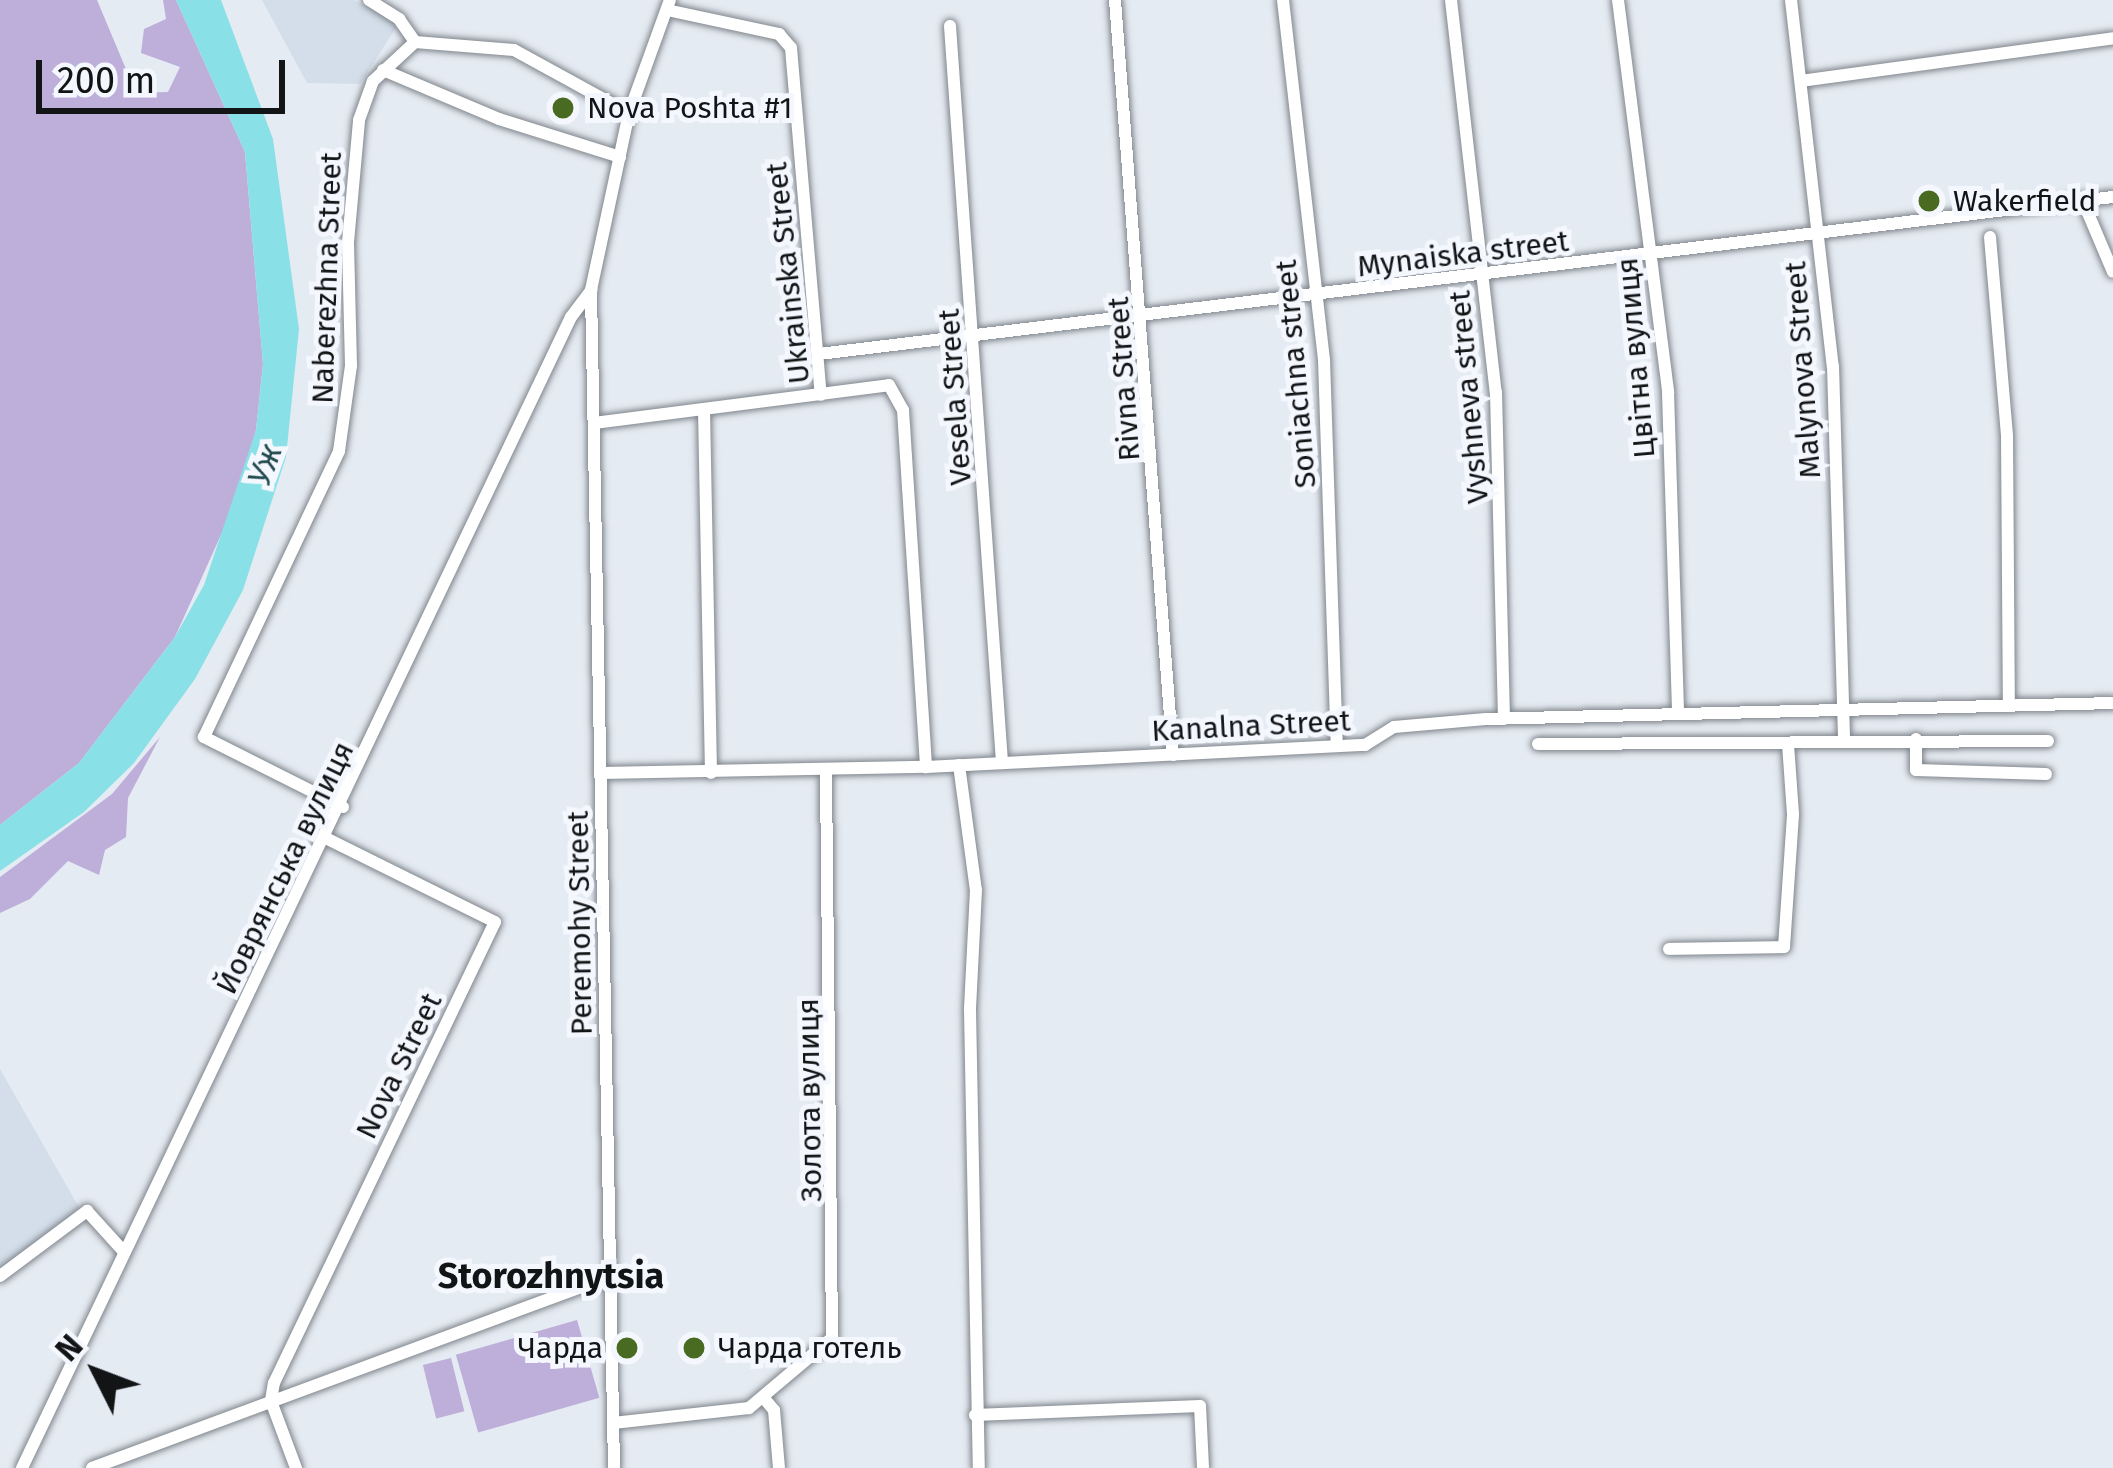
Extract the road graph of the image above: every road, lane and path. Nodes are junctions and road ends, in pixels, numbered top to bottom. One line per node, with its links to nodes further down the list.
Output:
1 (369, 0): 10 (street)
2 (1115, 0): 24 (street, Rivna Street)
3 (1283, 0): 23 (street, Soniachna street)
4 (1451, 0): 21 (street, Vyshneva street)
5 (1618, 0): 19 (street, Цвітна вулиця)
6 (1791, 0): 12 (street, Malynova Street)
7 (668, 5): 13 (street, Peremohy Street); 26 (street, Ukrainska Street)
8 (950, 26): 25 (street, Vesela Street)
9 (2113, 38): 12 (street)
10 (415, 42): 11 (street, Naberezhna Street); 13 (street)
11 (383, 70): 14 (street); 49 (street, Naberezhna Street)
12 (1801, 81): 17 (street, Malynova Street)
13 (629, 113): 14 (street, Peremohy Street)
14 (620, 157): 22 (street, Peremohy Street)
15 (2113, 197): 16 (street, Mynaiska street)
16 (2082, 199): 17 (street, Mynaiska street); 20 (street)
17 (1817, 235): 19 (street, Mynaiska street); 32 (street, Malynova Street)
18 (1990, 237): 31 (street)
19 (1651, 254): 21 (street, Mynaiska street); 33 (street, Цвітна вулиця)
20 (2113, 272)
21 (1483, 275): 23 (street, Mynaiska street); 34 (street, Vyshneva street)
22 (591, 290): 29 (street, Peremohy Street); 49 (street, Йоврянська вулиця)
23 (1314, 297): 24 (street, Mynaiska street); 40 (street, Soniachna street)
24 (1142, 319): 25 (street, Mynaiska street); 41 (street, Rivna Street)
25 (974, 338): 26 (street, Mynaiska street); 42 (street, Vesela Street)
26 (819, 354): 27 (street, Ukrainska Street)
27 (821, 394): 28 (street); 44 (street, Ukrainska Street)
28 (704, 409): 29 (street); 47 (street)
29 (594, 423): 46 (street, Peremohy Street)
30 (2113, 703): 31 (street, Kanalna Street)
31 (2009, 704): 32 (street, Kanalna Street)
32 (1841, 710): 33 (street, Kanalna Street); 35 (street, Malynova Street)
33 (1678, 712): 34 (street, Kanalna Street)
34 (1504, 719): 40 (street, Kanalna Street)
35 (1844, 739): 36 (street); 39 (street)
36 (1916, 739): 37 (street); 48 (street)
37 (2048, 741)
38 (1538, 744): 39 (street)
39 (1787, 744): 51 (street)
40 (1337, 745): 41 (street, Kanalna Street)
41 (1173, 755): 42 (street, Kanalna Street)
42 (1002, 764): 43 (street, Kanalna Street)
43 (959, 765): 44 (street, Kanalna Street); 57 (street)
44 (926, 767): 45 (street, Kanalna Street)
45 (826, 770): 47 (street, Kanalna Street); 55 (street, Золота вулиця)
46 (601, 772): 47 (street, Kanalna Street); 54 (street, Peremohy Street)
47 (711, 773)
48 (2046, 774)
49 (343, 807): 50 (street, Йоврянська вулиця)
50 (328, 839): 52 (street, Йоврянська вулиця); 56 (street, Nova Street)
51 (1669, 949)
52 (124, 1252): 53 (street); 59 (street, Йоврянська вулиця)
53 (0, 1276)
54 (611, 1276): 56 (street); 58 (street, Peremohy Street)
55 (764, 1397): 58 (street); 63 (street)
56 (271, 1401): 60 (street); 61 (street)
57 (975, 1414): 64 (street); 65 (street)
58 (614, 1423): 62 (street, Peremohy Street)
59 (22, 1468)
60 (92, 1468)
61 (296, 1468)
62 (614, 1468)
63 (779, 1468)
64 (979, 1468)
65 (1203, 1468)

